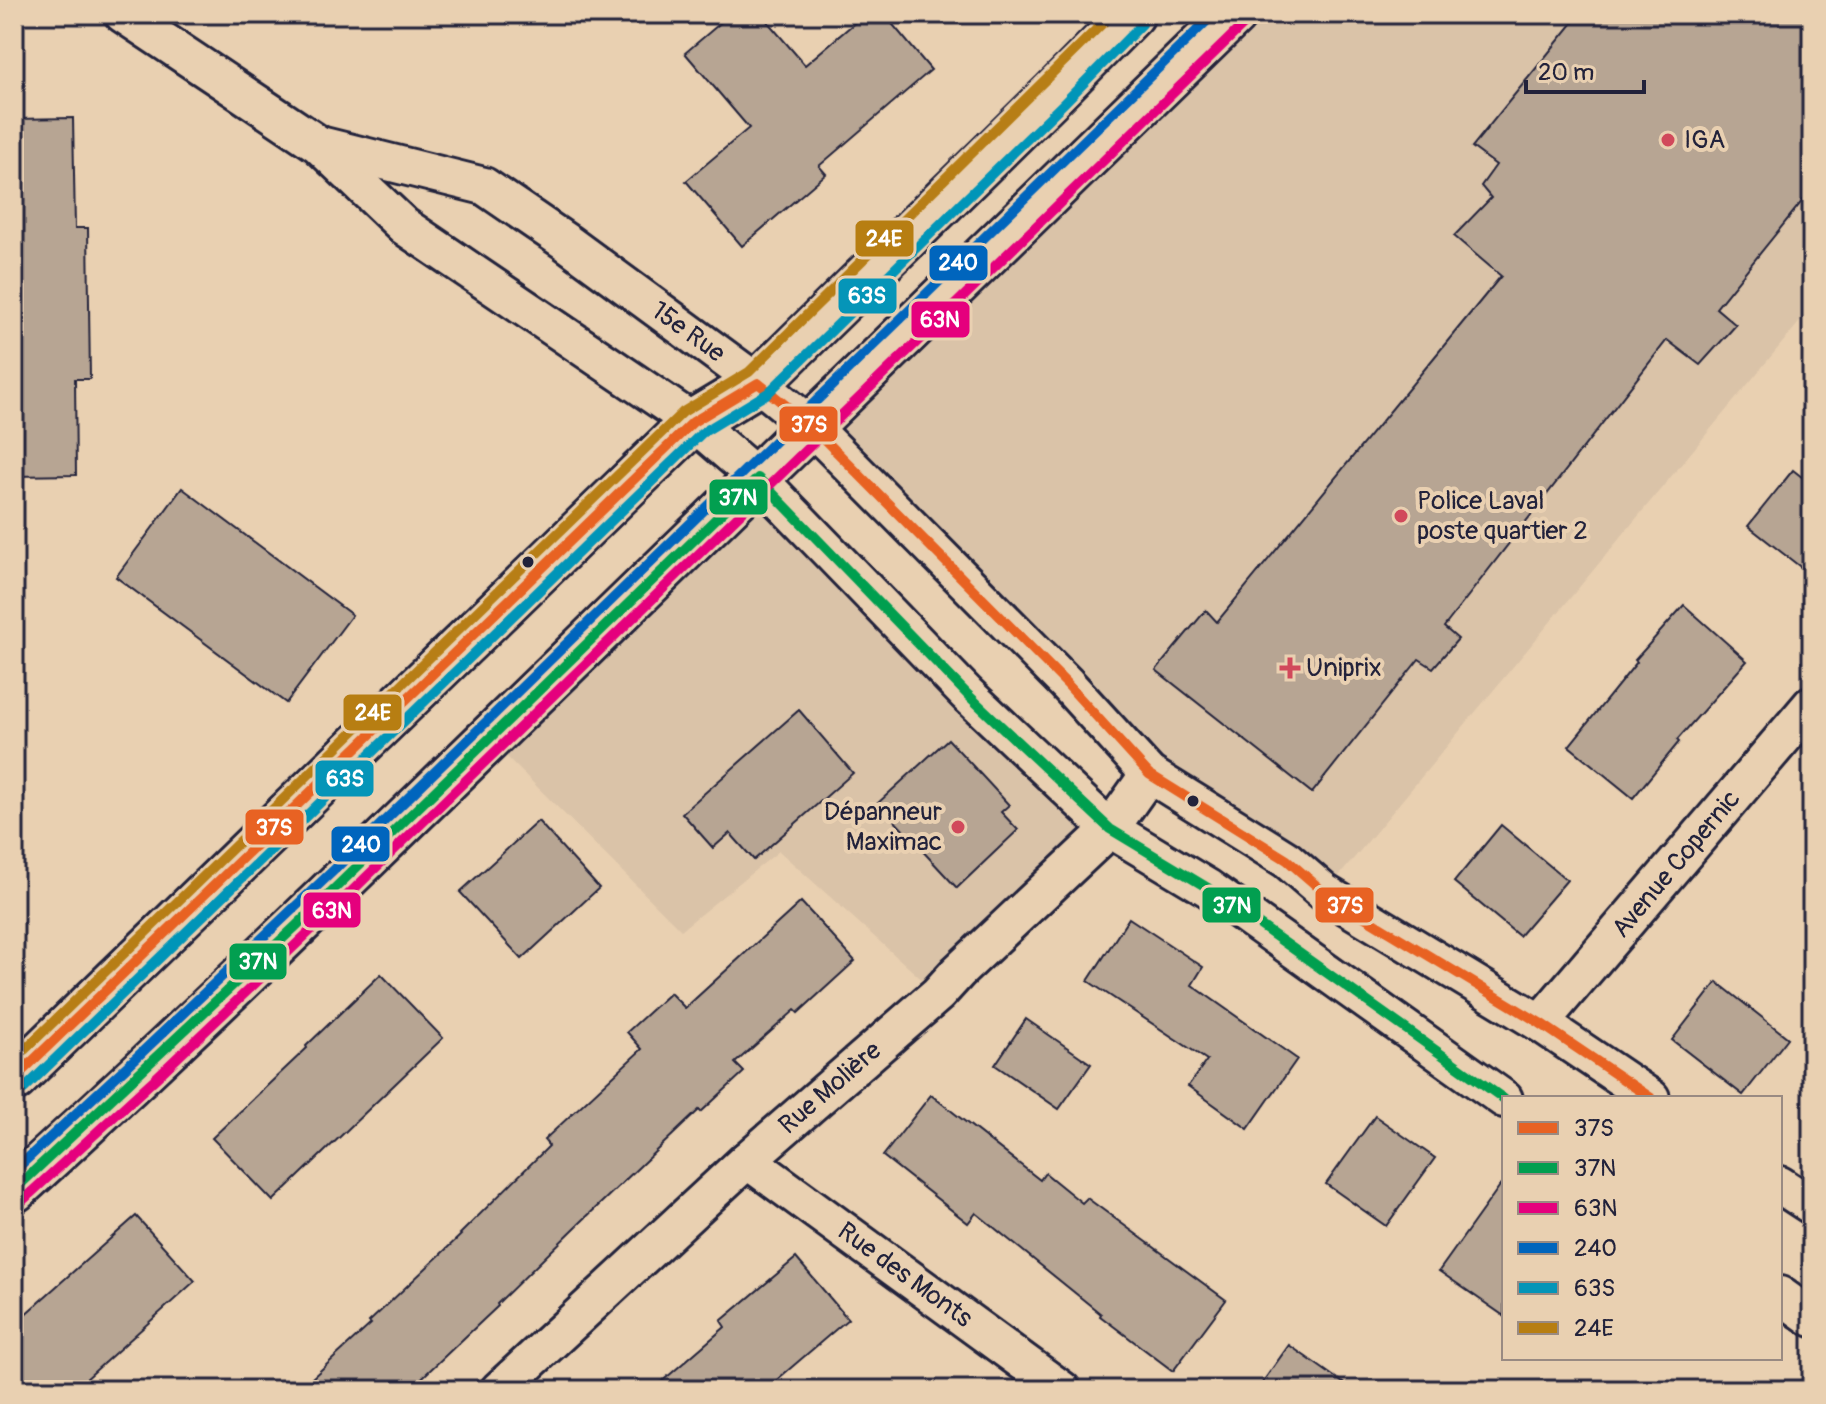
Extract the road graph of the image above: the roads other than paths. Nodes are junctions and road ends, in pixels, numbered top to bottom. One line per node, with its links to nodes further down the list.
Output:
1 (123, 14): 4 (street, 15e Rue)
2 (1132, 14): 5 (street)
3 (1234, 14): 7 (street)
4 (318, 144): 5 (street, 15e Rue); 6 (street, 15e Rue)
5 (758, 383): 6 (street); 7 (street, 15e Rue)
6 (693, 422): 8 (street, 15e Rue); 13 (street)
7 (811, 426): 8 (street); 10 (street, 15e Rue)
8 (758, 478): 11 (street, 15e Rue); 18 (street)
9 (1812, 704): 12 (street, Avenue Copernic)
10 (1149, 774): 11 (street, Rue Molière); 12 (street, 15e Rue)
11 (1110, 829): 15 (street, 15e Rue); 16 (street, Rue Molière)
12 (1540, 1023): 14 (street, 15e Rue)
13 (14, 1079)
14 (1648, 1096)
15 (1502, 1098)
16 (747, 1160): 22 (street, Rue Molière); 23 (street, Rue des Monts)
17 (1782, 1186): 19 (street)
18 (14, 1190)
19 (1812, 1206)
20 (1782, 1296): 21 (street)
21 (1812, 1318)
22 (499, 1390)
23 (1062, 1390)

